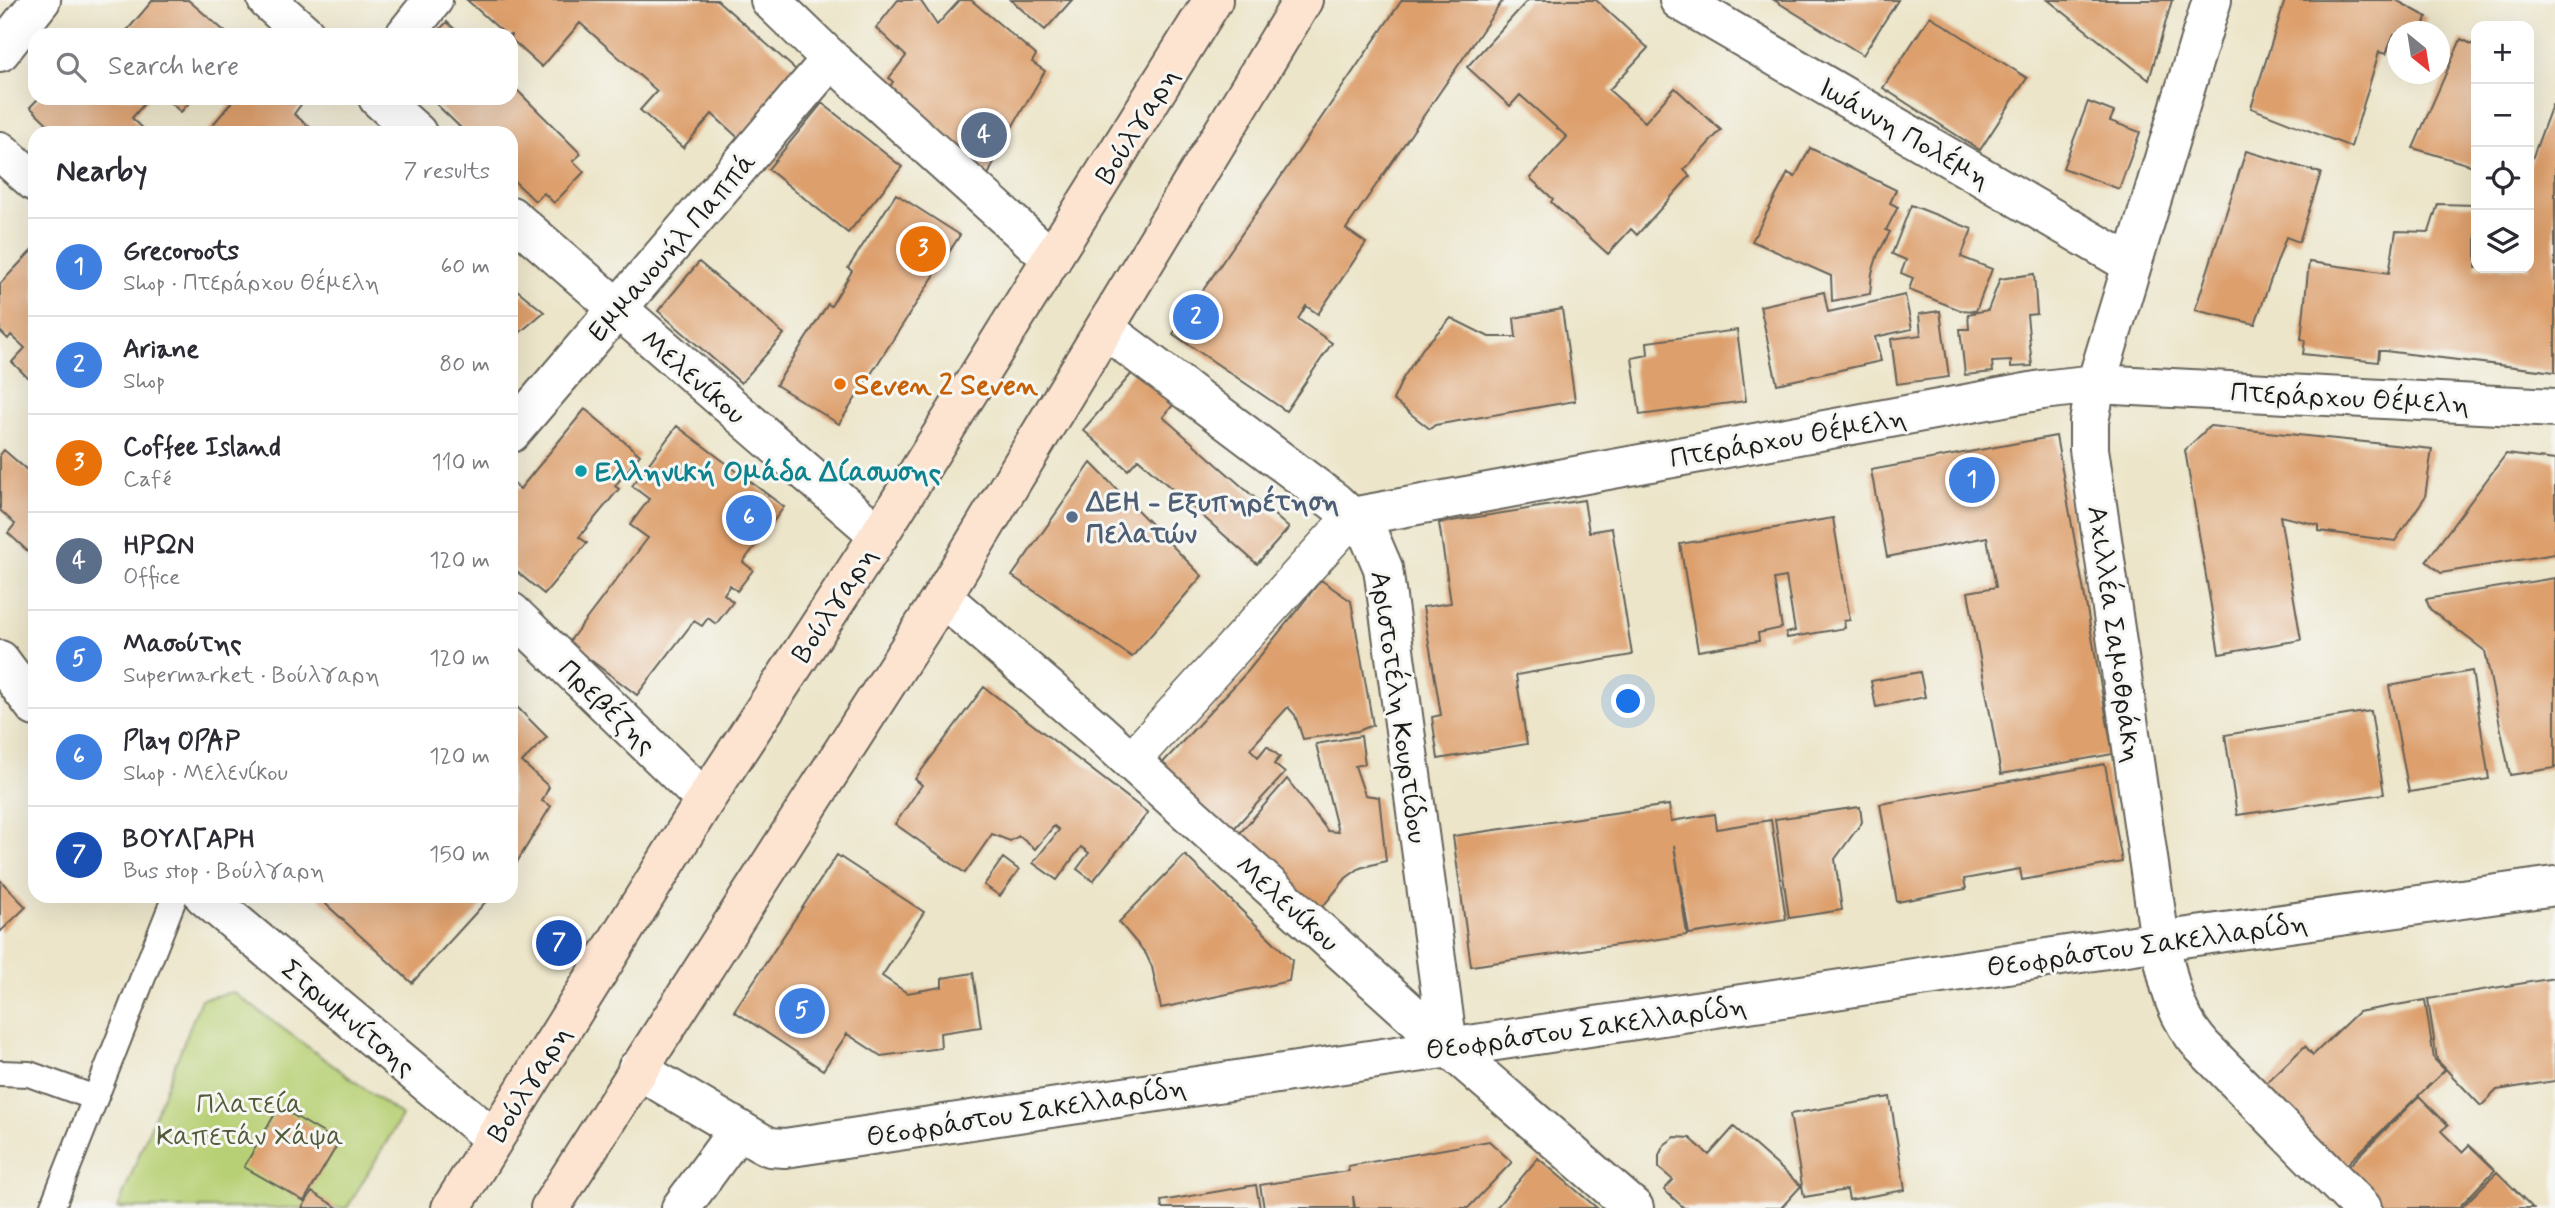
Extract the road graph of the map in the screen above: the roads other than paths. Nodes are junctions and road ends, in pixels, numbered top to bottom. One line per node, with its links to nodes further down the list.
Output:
1 (41, 0): 11 (street)
2 (267, 0): 9 (street)
3 (433, 0): 10 (street)
4 (770, 0): 12 (street)
5 (1213, 0): 18 (main road, Βούλγαρη)
6 (1303, 0): 21 (main road)
7 (1679, 0): 19 (street, Ιωάννη Πολέμη)
8 (2212, 0): 19 (street, Αχιλλέα Σαμοθράκη)
9 (298, 28)
10 (411, 28)
11 (0, 52)
12 (831, 59): 18 (street); 20 (street, Εμμανουήλ Παππά)
13 (386, 105): 14 (street)
14 (409, 126)
15 (0, 151): 16 (street)
16 (28, 176)
17 (518, 222): 20 (street, Μελενίκου)
18 (1052, 259): 26 (main road, Βούλγαρη)
19 (2131, 264): 22 (street, Αχιλλέα Σαμοθράκη)
20 (617, 310): 24 (street, Εμμανουήλ Παππά); 26 (street, Μελενίκου)
21 (1105, 329): 25 (street, Αριστοτέλη Κουρτίδου); 27 (main road)
22 (2096, 384): 23 (street, Πτεράρχου Θέμελη); 25 (street, Πτεράρχου Θέμελη); 36 (street, Αχιλλέα Σαμοθράκη)
23 (2555, 408)
24 (518, 425)
25 (1352, 517): 31 (street); 37 (street, Αριστοτέλη Κουρτίδου)
26 (879, 535): 32 (main road, Βούλγαρη)
27 (942, 597): 31 (street, Μελενίκου); 38 (main road)
28 (518, 619): 32 (street, Πρεβέζης)
29 (0, 660): 30 (street)
30 (28, 698)
31 (1130, 761): 37 (street, Μελενίκου)
32 (705, 800): 42 (main road, Βούλγαρη)
33 (2555, 886): 36 (street, Θεοφράστου Σακελλαρίδη)
34 (171, 903): 40 (lane)
35 (212, 903): 42 (street, Στρωμνίτσης)
36 (2160, 941): 37 (street, Θεοφράστου Σακελλαρίδη); 48 (street, Αχιλλέα Σαμοθράκη)
37 (1448, 1047): 41 (street, Θεοφράστου Σακελλαρίδη); 47 (street, Μελενίκου)
38 (637, 1069): 41 (street, Θεοφράστου Σακελλαρίδη); 45 (main road)
39 (0, 1073): 40 (lane)
40 (95, 1098): 43 (lane)
41 (738, 1130): 46 (street)
42 (493, 1139): 44 (main road, Βούλγαρη)
43 (52, 1208)
44 (452, 1208)
45 (550, 1208)
46 (681, 1208)
47 (1634, 1208)
48 (2362, 1208)

